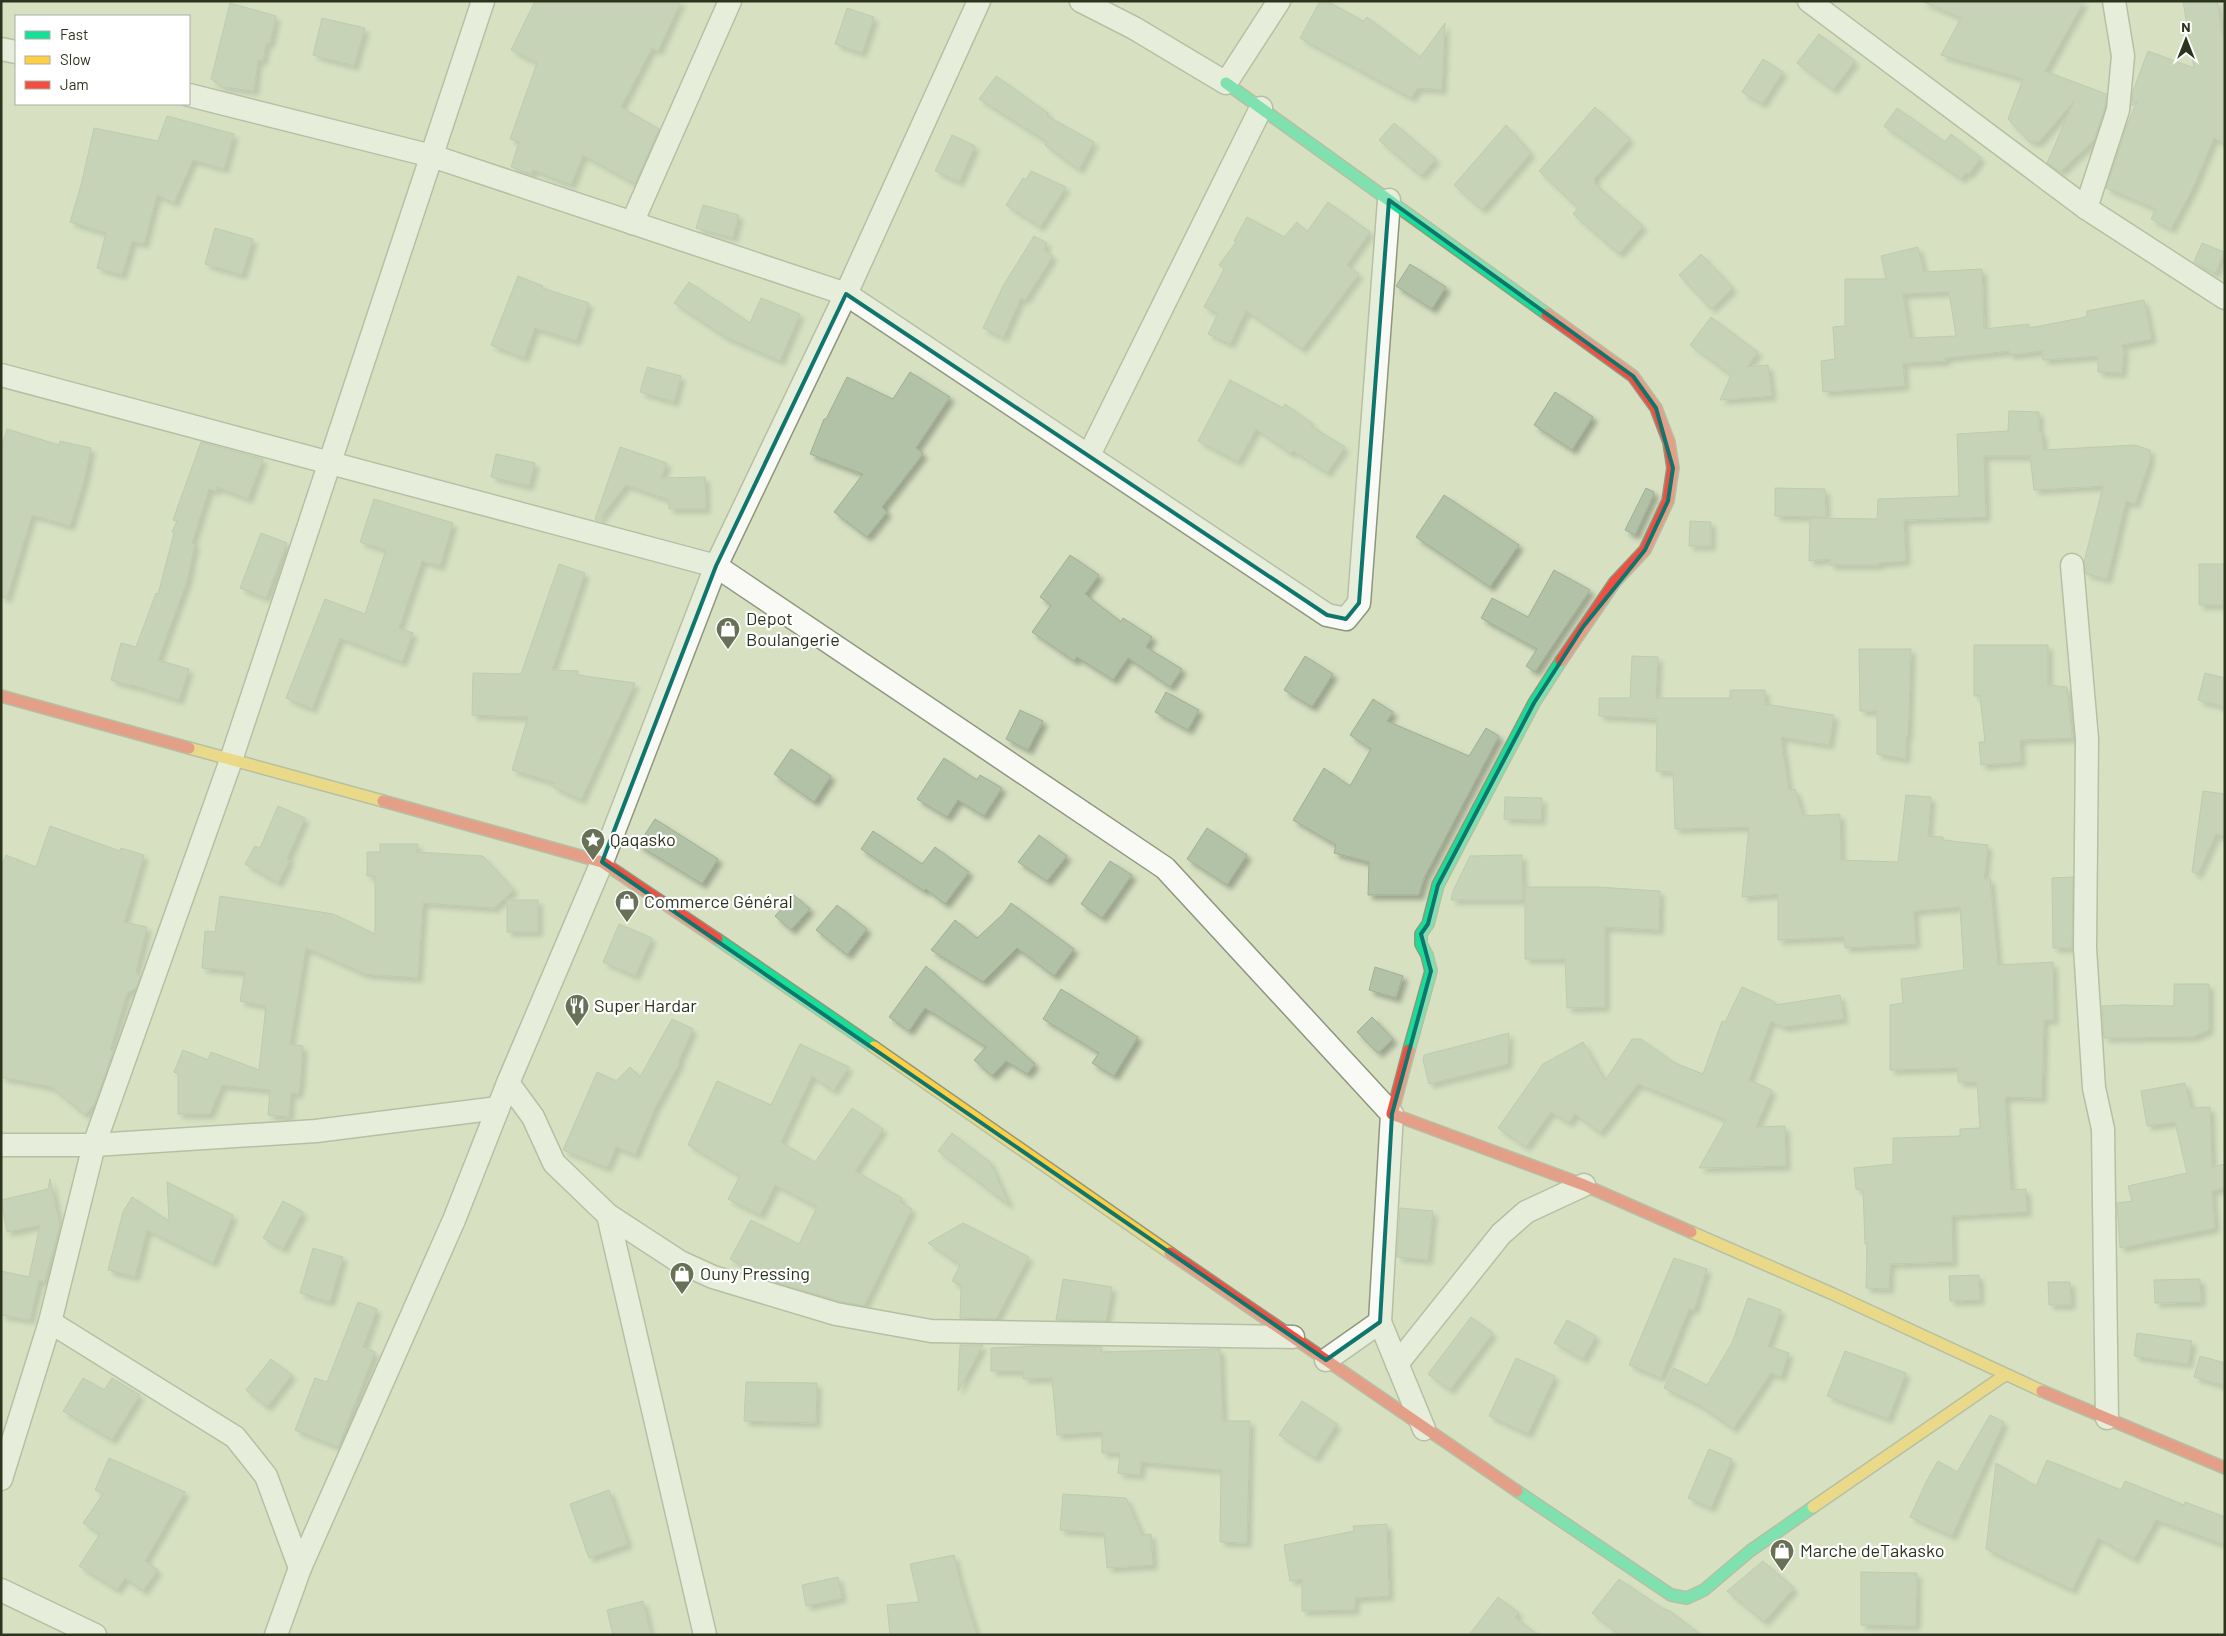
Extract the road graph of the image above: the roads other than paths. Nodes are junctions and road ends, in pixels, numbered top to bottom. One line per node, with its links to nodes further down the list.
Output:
1 (483, 1): 13 (street)
2 (730, 1): 16 (street)
3 (979, 1): 17 (street)
4 (1081, 1): 10 (street)
5 (1278, 1): 10 (street)
6 (1809, 1): 15 (street)
7 (2114, 1): 15 (street)
8 (1, 49): 9 (street)
9 (15, 52)
10 (1226, 83): 12 (street)
11 (190, 95): 13 (street)
12 (1261, 108): 14 (street); 20 (street)
13 (432, 156): 16 (street); 21 (street)
14 (1389, 200): 20 (street); 29 (street)
15 (2086, 208): 18 (street)
16 (632, 223): 17 (street)
17 (846, 294): 20 (street); 23 (street)
18 (2225, 298)
19 (1, 375): 21 (street)
20 (1089, 455)
21 (330, 464): 23 (street); 25 (street)
22 (2072, 565): 40 (street)
23 (716, 566): 26 (street); 29 (street)
24 (1, 696): 25 (street)
25 (231, 760): 26 (street); 30 (street)
26 (602, 862): 27 (street); 36 (street)
27 (508, 1083): 28 (street); 33 (street)
28 (498, 1108): 30 (street); 44 (street)
29 (1392, 1114): 32 (street); 35 (street)
30 (94, 1145): 31 (street); 34 (street)
31 (1, 1146)
32 (1584, 1185): 38 (street); 39 (street)
33 (608, 1214): 36 (street); 48 (street)
34 (50, 1322): 43 (street); 44 (street)
35 (1380, 1322): 37 (street); 38 (street)
36 (1293, 1338): 37 (street)
37 (1326, 1360): 41 (street)
38 (1397, 1364): 41 (street)
39 (2005, 1375): 40 (street); 41 (street)
40 (2107, 1418): 42 (street)
41 (1424, 1429)
42 (2225, 1468)
43 (1, 1479)
44 (300, 1568): 47 (street)
45 (1, 1590): 46 (street)
46 (95, 1635)
47 (276, 1635)
48 (705, 1635)

